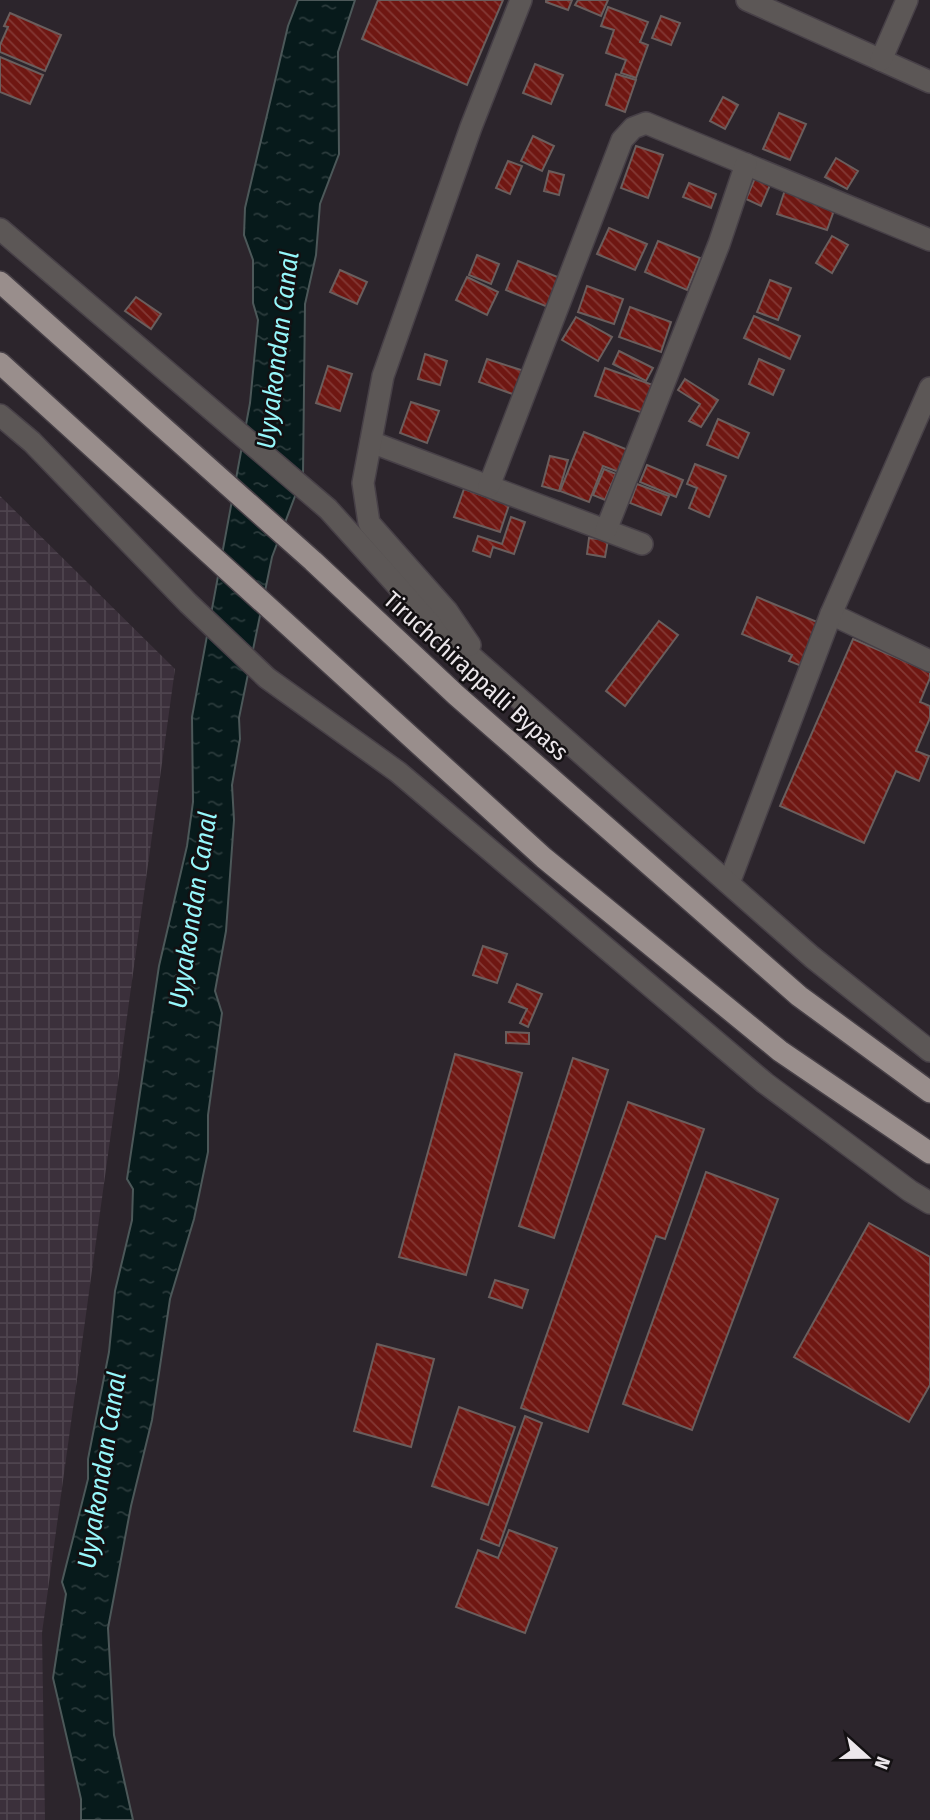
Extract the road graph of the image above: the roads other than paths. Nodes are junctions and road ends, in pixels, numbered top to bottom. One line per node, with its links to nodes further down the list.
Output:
1 (521, 0): 13 (street)
2 (747, 0): 4 (street)
3 (907, 0): 4 (street)
4 (881, 60): 5 (street)
5 (930, 82)
6 (746, 164): 8 (street); 14 (street); 15 (street)
7 (0, 229): 19 (street)
8 (930, 240)
9 (0, 282): 22 (highway, Tiruchchirappalli Bypass)
10 (0, 363): 23 (highway)
11 (930, 388): 17 (street)
12 (0, 415): 24 (street)
13 (371, 442): 14 (street); 19 (street)
14 (489, 486): 15 (street)
15 (606, 530): 16 (street)
16 (642, 544)
17 (831, 614): 18 (street); 20 (street)
18 (930, 661)
19 (487, 670): 20 (street)
20 (729, 883): 21 (street)
21 (930, 1051)
22 (930, 1092)
23 (930, 1153)
24 (930, 1203)

